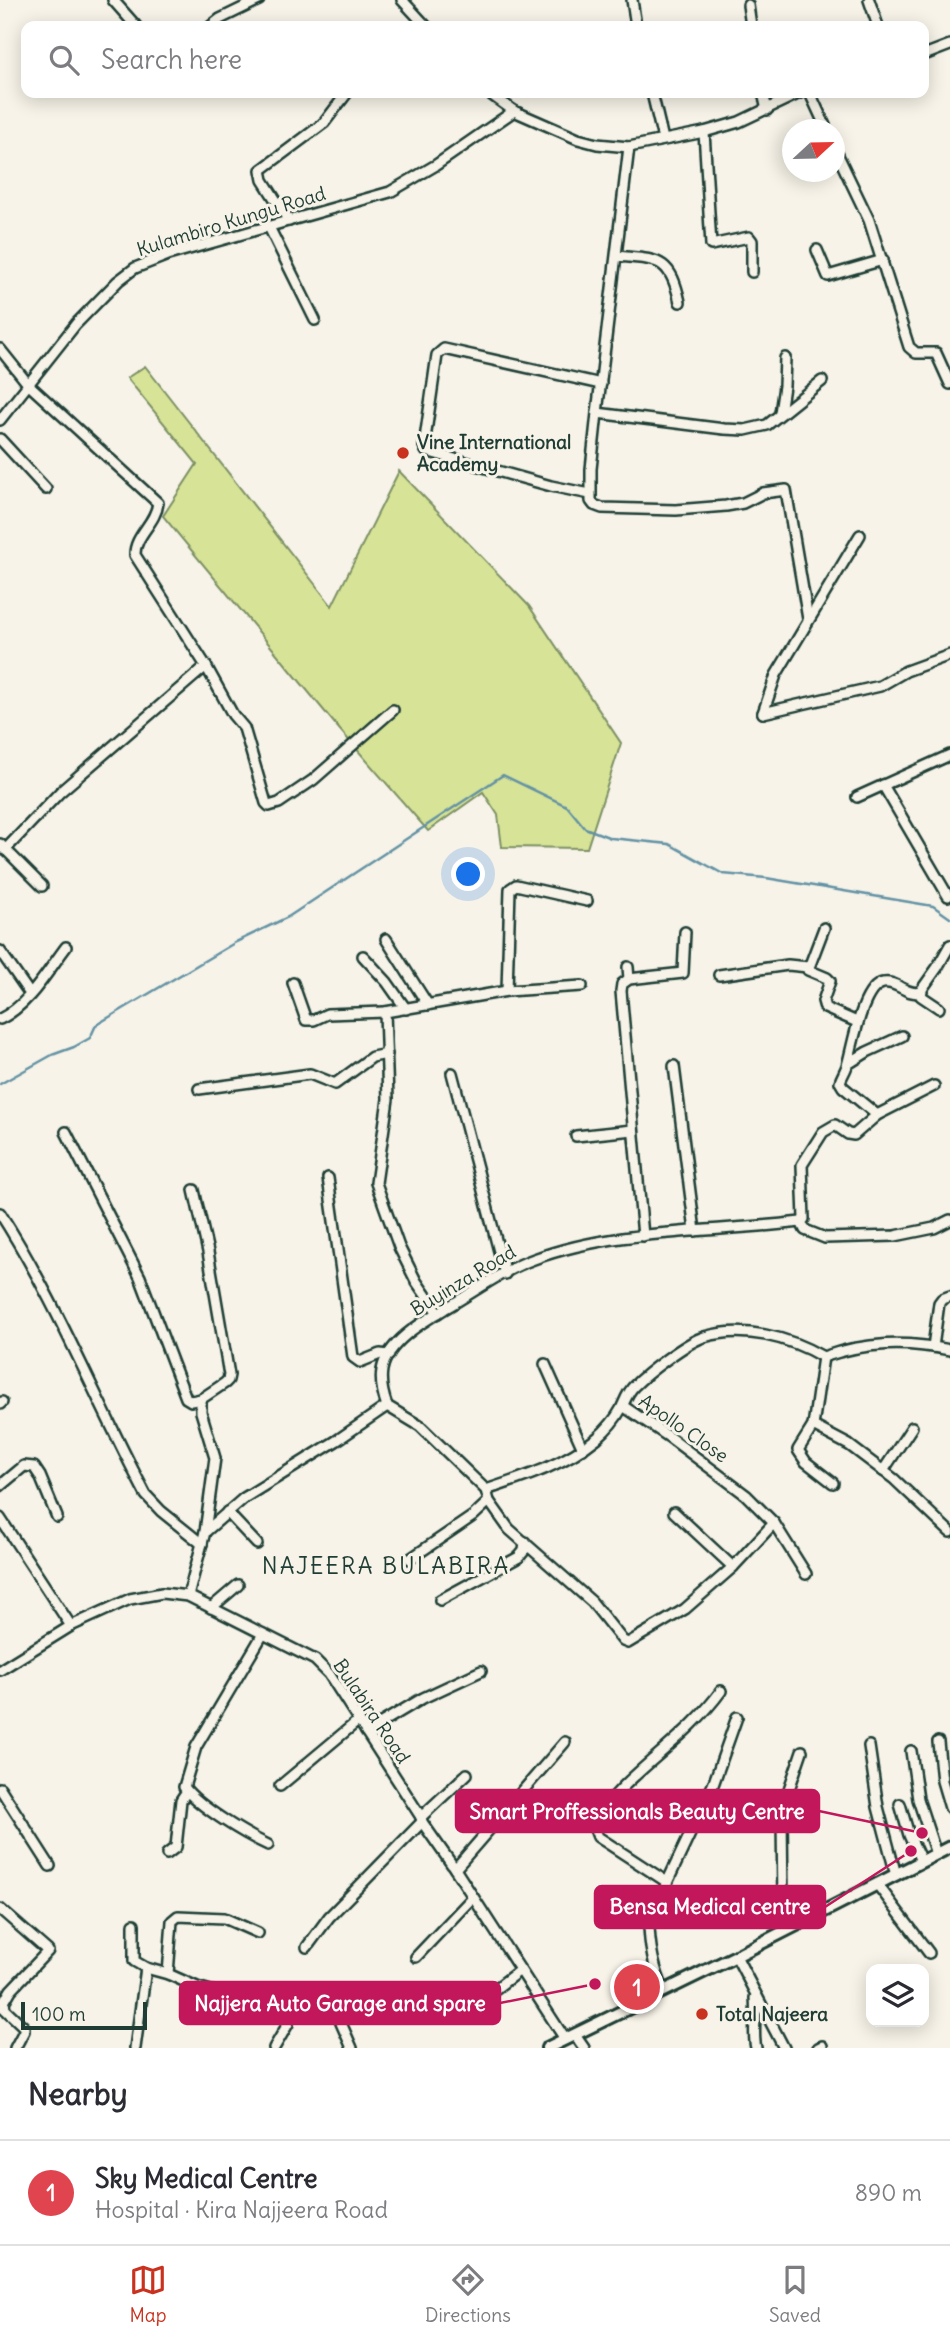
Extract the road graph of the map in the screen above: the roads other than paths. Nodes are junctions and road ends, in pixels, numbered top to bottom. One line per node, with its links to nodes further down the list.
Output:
1 (113, 0): 7 (street)
2 (259, 0): 8 (street)
3 (402, 0): 9 (street)
4 (632, 0): 10 (street)
5 (869, 0): 12 (street)
6 (748, 5): 11 (street)
7 (132, 21)
8 (217, 21)
9 (421, 21)
10 (635, 21)
11 (750, 21)
12 (876, 21)
13 (950, 45): 14 (street)
14 (929, 53)
15 (343, 98): 28 (street)
16 (496, 98): 22 (street)
17 (653, 98): 25 (street)
18 (764, 98): 21 (street)
19 (790, 98): 21 (street)
20 (812, 98): 23 (street)
21 (767, 110): 24 (street)
22 (514, 111): 26 (street); 28 (street, Kulambiro Kungu Road)
23 (822, 119)
24 (704, 132): 25 (street); 33 (street)
25 (663, 139): 26 (street)
26 (629, 147): 31 (street)
27 (845, 168): 32 (street)
28 (289, 221): 29 (street, Kulambiro Kungu Road)
29 (269, 227): 35 (street); 39 (street, Kulambiro Kungu Road)
30 (817, 250): 32 (street)
31 (617, 256): 34 (street); 40 (street)
32 (884, 260): 41 (street)
33 (752, 272)
34 (680, 302)
35 (315, 320)
36 (0, 349): 39 (street)
37 (785, 358): 42 (street)
38 (821, 381): 42 (street)
39 (28, 384): 44 (street, Kulambiro Kungu Road); 51 (street)
40 (601, 384): 43 (street); 47 (street)
41 (950, 384)
42 (780, 413): 43 (street)
43 (597, 414): 47 (street)
44 (2, 415)
45 (0, 439): 46 (street)
46 (46, 489)
47 (590, 494): 49 (street)
48 (860, 535): 49 (street)
49 (808, 619): 50 (street)
50 (950, 655)
51 (206, 666): 52 (street); 56 (street)
52 (393, 709)
53 (950, 755): 54 (street)
54 (883, 785): 55 (street); 58 (street)
55 (857, 797)
56 (3, 847): 57 (street)
57 (42, 886)
58 (948, 896)
59 (587, 901): 74 (street)
60 (824, 928): 68 (street)
61 (685, 932): 70 (street)
62 (386, 939): 77 (street)
63 (950, 945): 73 (street)
64 (66, 947): 75 (street)
65 (0, 951): 75 (street)
66 (363, 956): 76 (street)
67 (628, 967): 70 (street)
68 (808, 967): 69 (street); 83 (street)
69 (719, 975)
70 (629, 979): 92 (street)
71 (293, 983): 81 (street)
72 (582, 986): 74 (street)
73 (922, 990): 78 (street); 83 (street)
74 (507, 991): 77 (street)
75 (30, 994): 82 (street)
76 (398, 997): 79 (street); 80 (street)
77 (428, 1005): 79 (street)
78 (939, 1008)
79 (406, 1009): 80 (street)
80 (396, 1010): 81 (street)
81 (385, 1012): 85 (street)
82 (0, 1020)
83 (857, 1022): 86 (street)
84 (902, 1036): 86 (street)
85 (387, 1054): 90 (street); 104 (street)
86 (848, 1064): 91 (street)
87 (674, 1066): 100 (street)
88 (452, 1073): 102 (street)
89 (934, 1086): 91 (street)
90 (199, 1089)
91 (877, 1115): 99 (street)
92 (633, 1130): 94 (street); 101 (street)
93 (66, 1132): 110 (street)
94 (576, 1136)
95 (328, 1178): 107 (street)
96 (194, 1190): 110 (street)
97 (0, 1213): 129 (street)
98 (950, 1220): 99 (street)
99 (801, 1223): 100 (street, Buyinza Road)
100 (695, 1231): 101 (street, Buyinza Road)
101 (643, 1236): 102 (street, Buyinza Road)
102 (505, 1274): 104 (street, Buyinza Road)
103 (950, 1296): 105 (street)
104 (438, 1313): 107 (street, Buyinza Road)
105 (933, 1347): 106 (street); 108 (street)
106 (950, 1350)
107 (389, 1355): 111 (street)
108 (822, 1357): 112 (street); 113 (street)
109 (545, 1364): 115 (street)
110 (201, 1399): 127 (street)
111 (387, 1406): 119 (street); 121 (street)
112 (622, 1406): 115 (street, Apollo Close); 125 (street, Apollo Close)
113 (813, 1426): 116 (street); 117 (street)
114 (912, 1427): 116 (street)
115 (583, 1449): 119 (street, Apollo Close)
116 (883, 1471): 126 (street)
117 (833, 1483)
118 (0, 1486): 123 (street)
119 (486, 1490): 120 (street)
120 (489, 1501): 128 (street); 131 (street)
121 (227, 1512): 127 (street); 130 (street)
122 (674, 1512): 132 (street)
123 (57, 1517)
124 (1, 1520): 138 (street)
125 (774, 1523): 132 (street); 133 (street, Apollo Close)
126 (948, 1525)
127 (205, 1531): 129 (street)
128 (525, 1542): 132 (street); 136 (street)
129 (202, 1544): 135 (street)
130 (257, 1544)
131 (410, 1559)
132 (733, 1567)
133 (806, 1574)
134 (238, 1585): 137 (street)
135 (188, 1596): 137 (street, Bulabira Road); 138 (street, Bulabira Road)
136 (440, 1600)
137 (211, 1608): 139 (street, Bulabira Road)
138 (71, 1626): 140 (street, Bulabira Road)
139 (263, 1634): 144 (street, Bulabira Road); 154 (street)
140 (0, 1670)
141 (481, 1671): 145 (street)
142 (721, 1691): 168 (street)
143 (737, 1717): 157 (street)
144 (359, 1720): 145 (street, Bulabira Road); 152 (street)
145 (366, 1732): 159 (street, Bulabira Road)
146 (565, 1742): 166 (street)
147 (938, 1742): 158 (street)
148 (869, 1746): 167 (street)
149 (802, 1751): 173 (street)
150 (911, 1751): 163 (street)
151 (467, 1774): 159 (street)
152 (280, 1786)
153 (0, 1788): 165 (street)
154 (187, 1791): 160 (street); 162 (street)
155 (683, 1799): 157 (street)
156 (900, 1804): 164 (street)
157 (704, 1805): 168 (street)
158 (950, 1808)
159 (421, 1819): 166 (street, Bulabira Road); 175 (street)
160 (268, 1844)
161 (950, 1847): 163 (main road)
162 (167, 1854)
163 (936, 1854): 164 (main road)
164 (921, 1861): 167 (main road)
165 (50, 1866)
166 (455, 1869): 170 (street, Bulabira Road)
167 (895, 1875): 169 (main road)
168 (667, 1882): 182 (street)
169 (877, 1884): 173 (main road); 176 (street)
170 (473, 1897): 178 (street); 180 (street, Bulabira Road)
171 (0, 1909): 187 (street)
172 (134, 1924): 179 (street)
173 (791, 1928): 177 (main road)
174 (258, 1933): 181 (street)
175 (307, 1947)
176 (929, 1953)
177 (736, 1956): 182 (main road); 183 (street)
178 (416, 1957)
179 (146, 1968): 181 (street); 188 (street)
180 (520, 1970): 184 (street); 186 (street, Bulabira Road)
181 (168, 1974): 189 (street)
182 (664, 1991): 186 (main road)
183 (754, 1993): 193 (street); 194 (street)
184 (481, 2000)
185 (341, 2023): 190 (street)
186 (570, 2037): 191 (main road); 192 (street, Bulabira Road)
187 (15, 2048)
188 (135, 2048)
189 (274, 2048)
190 (352, 2048)
191 (547, 2048)
192 (584, 2048)
193 (756, 2048)
194 (784, 2048)

